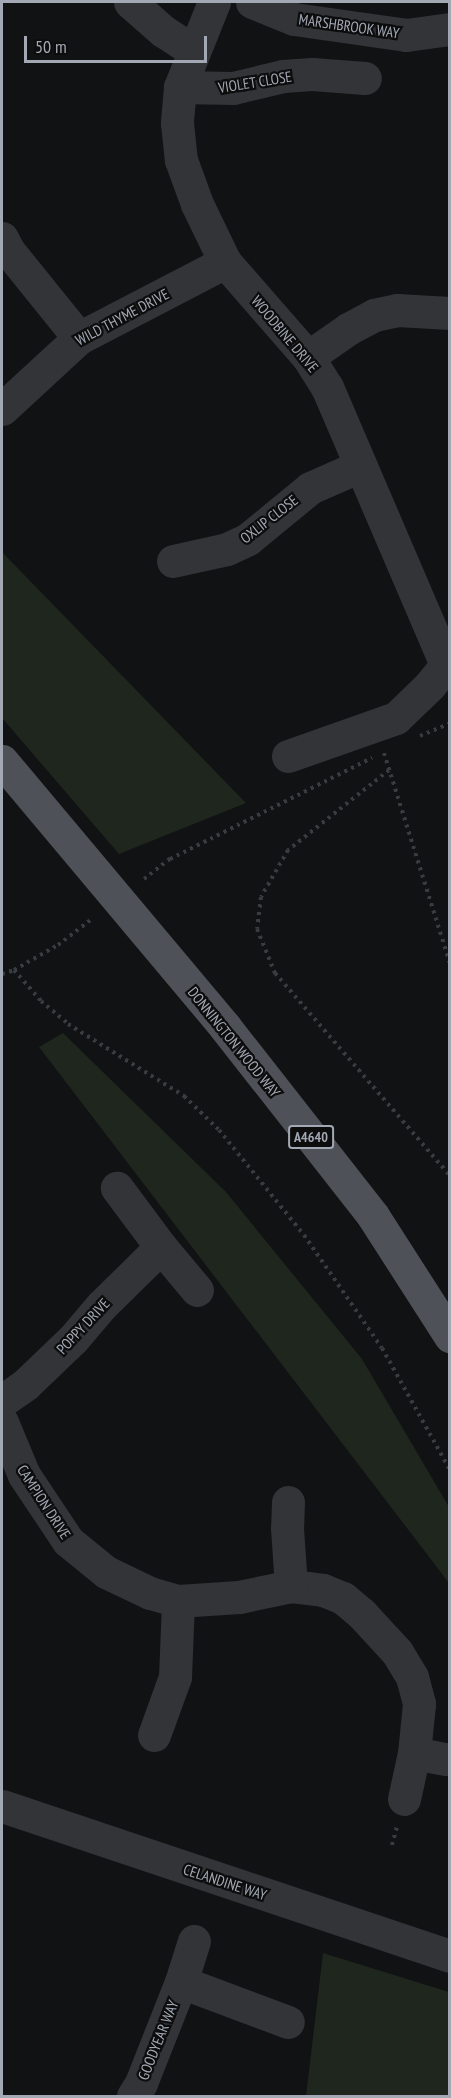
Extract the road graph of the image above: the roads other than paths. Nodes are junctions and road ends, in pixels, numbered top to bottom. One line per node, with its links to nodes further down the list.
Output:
1 (130, 2): 5 (street)
2 (214, 2): 5 (street, WOODBINE DRIVE)
3 (252, 2): 4 (street, MARSHBROOK WAY)
4 (450, 29)
5 (194, 51): 7 (street, WOODBINE DRIVE)
6 (366, 78): 7 (street, VIOLET CLOSE)
7 (180, 87): 9 (street, WOODBINE DRIVE)
8 (2, 238): 11 (street)
9 (225, 262): 11 (street, WILD THYME DRIVE); 12 (street, WOODBINE DRIVE)
10 (450, 313): 12 (street)
11 (79, 338): 13 (street, WILD THYME DRIVE)
12 (308, 357): 14 (street, WOODBINE DRIVE)
13 (2, 409)
14 (360, 466): 15 (street, OXLIP CLOSE); 16 (street, WOODBINE DRIVE)
15 (174, 561)
16 (442, 672): 17 (street)
17 (288, 756)
18 (2, 761): 22 (main road, DONNINGTON WOOD WAY / A4640)
19 (117, 1188): 20 (street)
20 (161, 1246): 21 (street); 23 (street, POPPY DRIVE)
21 (197, 1290)
22 (450, 1336)
23 (2, 1401)
24 (2, 1422): 27 (street, CAMPION DRIVE)
25 (278, 1519): 26 (street)
26 (291, 1586): 27 (street, CAMPION DRIVE); 29 (street, CAMPION DRIVE)
27 (178, 1601): 28 (street)
28 (154, 1735)
29 (404, 1799)
30 (2, 1806): 32 (street, CELANDINE WAY)
31 (194, 1941): 33 (street, GOODYEAR WAY)
32 (450, 1956)
33 (181, 1982): 34 (street, GOODYEAR WAY); 35 (street, GOODYEAR WAY)
34 (288, 2022)
35 (133, 2097)

